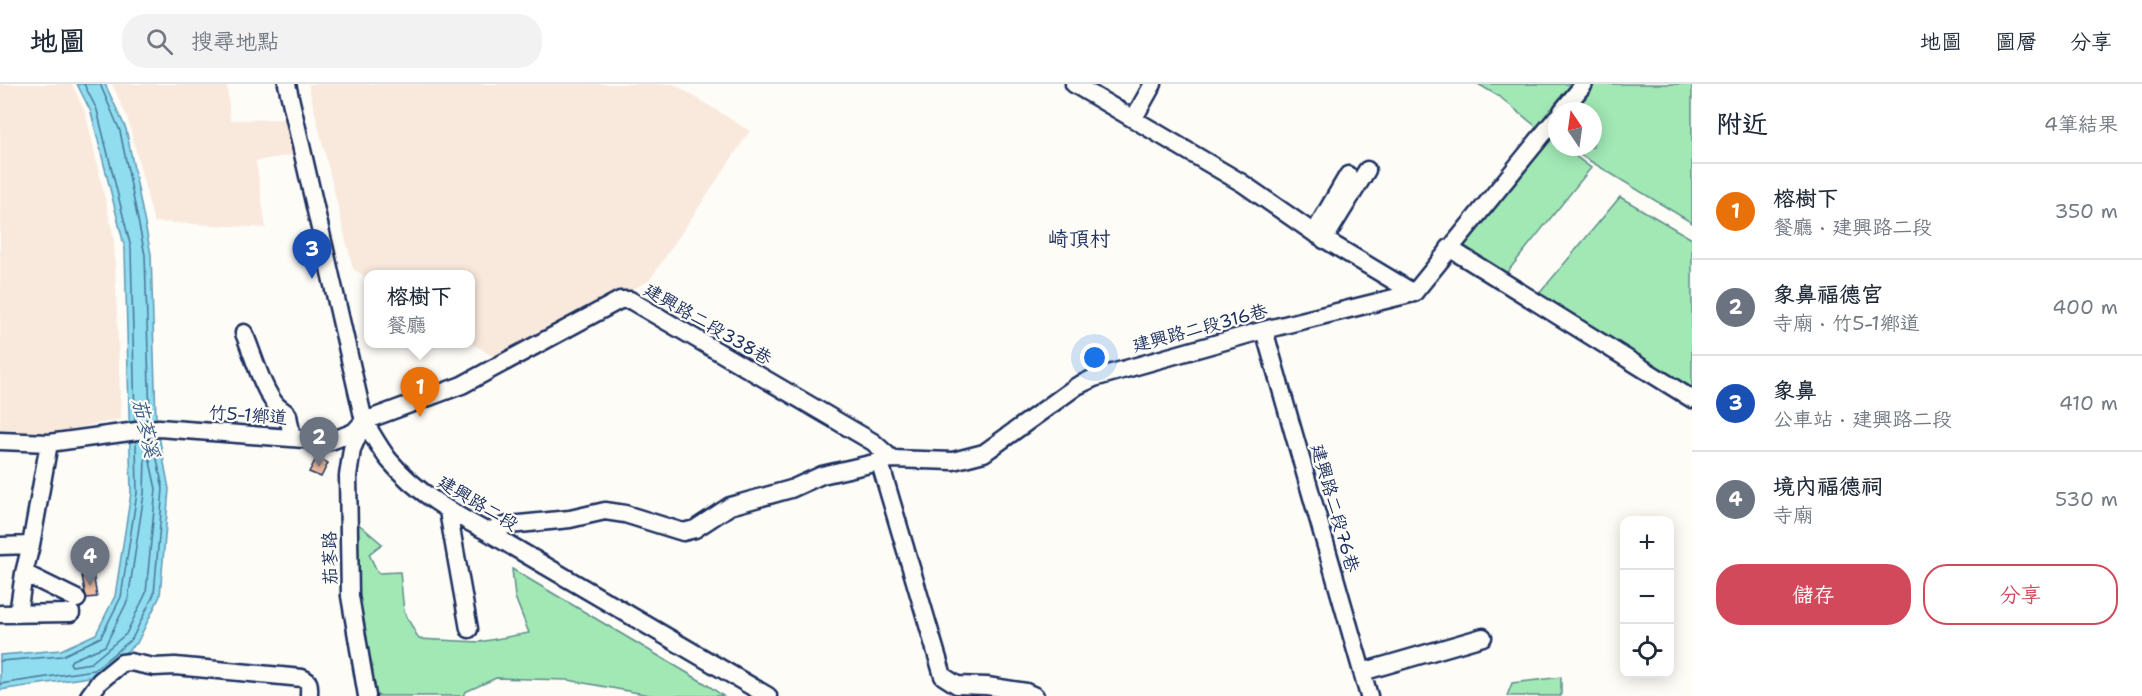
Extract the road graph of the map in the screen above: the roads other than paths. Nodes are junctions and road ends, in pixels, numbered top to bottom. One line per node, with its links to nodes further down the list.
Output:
1 (287, 84): 16 (street, 建興路二段)
2 (1074, 84): 6 (street)
3 (1153, 84): 6 (street)
4 (1584, 84): 5 (street)
5 (1569, 102)
6 (1134, 118): 10 (street)
7 (1548, 128): 11 (street)
8 (1367, 170): 10 (street)
9 (1348, 175): 10 (street)
10 (1319, 237): 12 (street)
11 (1449, 248): 12 (street); 15 (street)
12 (1414, 293): 13 (street, 建興路二段316巷)
13 (1264, 330): 20 (street, 建興路二段316巷); 32 (street, 建興路二段76巷)
14 (244, 333): 17 (street)
15 (1692, 399)
16 (364, 421): 17 (street, 竹5-1鄉道); 20 (street, 建興路二段338巷); 21 (street, 建興路二段); 35 (street, 茄苳路)
17 (292, 438): 19 (street, 竹5-1鄉道)
18 (0, 441): 19 (street)
19 (49, 443): 23 (street)
20 (886, 461): 22 (street, 建興路二段316巷); 37 (street)
21 (448, 511): 22 (street, 建興路二段); 30 (street)
22 (486, 531): 36 (street, 建興路二段)
23 (31, 545): 24 (street); 25 (street)
24 (0, 546)
25 (24, 573): 26 (street); 28 (street)
26 (74, 600): 28 (street); 29 (street)
27 (0, 614): 28 (street)
28 (18, 614)
29 (54, 629)
30 (469, 629)
31 (1484, 642): 32 (street)
32 (1363, 675): 38 (street, 建興路二段76巷)
33 (89, 696): 34 (street)
34 (309, 696)
35 (367, 696)
36 (768, 696)
37 (1035, 696)
38 (1369, 696)

